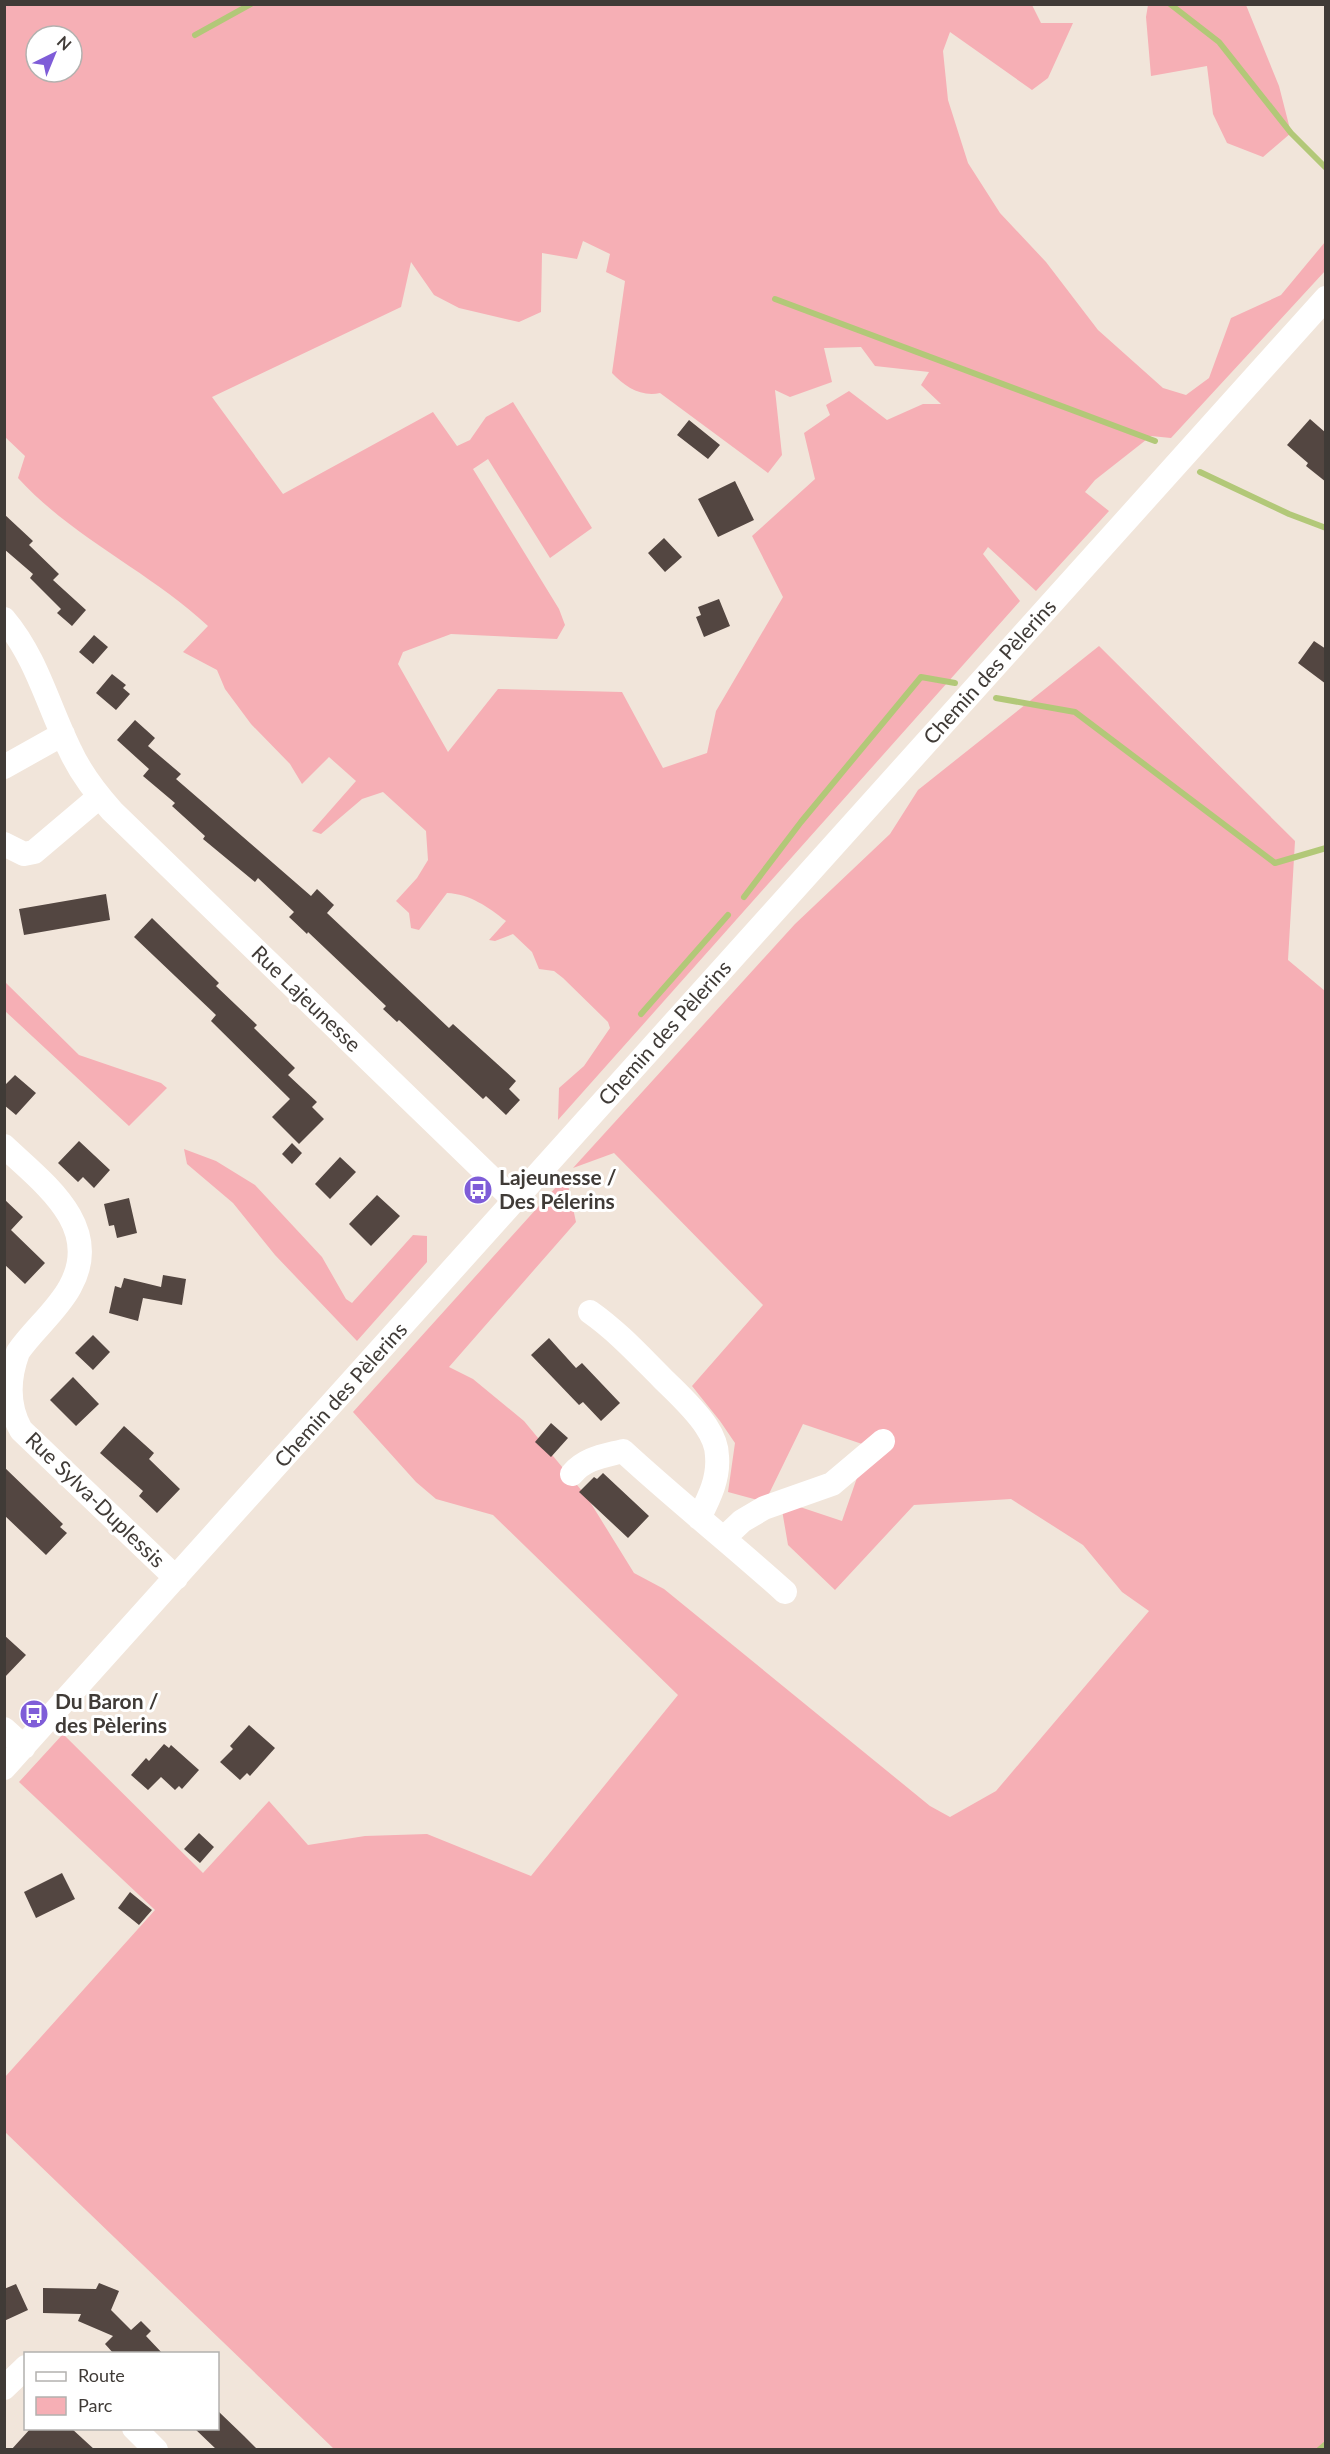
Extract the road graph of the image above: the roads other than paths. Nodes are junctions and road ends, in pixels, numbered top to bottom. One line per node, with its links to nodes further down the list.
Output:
1 (1326, 298): 8 (street, Chemin des Pèlerins)
2 (4, 619): 3 (street, Rue Lajeunesse)
3 (63, 734): 4 (street); 5 (street, Rue Lajeunesse)
4 (4, 767)
5 (99, 797): 6 (street); 8 (street, Rue Lajeunesse)
6 (4, 844)
7 (4, 1146): 14 (street, Rue Sylva-Duplessis)
8 (514, 1200): 14 (street, Chemin des Pèlerins)
9 (590, 1312): 12 (street)
10 (883, 1441): 13 (street)
11 (572, 1474): 12 (street)
12 (699, 1518): 13 (street)
13 (725, 1537): 15 (street)
14 (176, 1578): 17 (street, Chemin des Pèlerins)
15 (785, 1592)
16 (4, 1729): 17 (street)
17 (24, 1747): 18 (street, Chemin des Pèlerins)
18 (4, 1768)
19 (24, 2369): 20 (street)
20 (4, 2388)
21 (136, 2430): 22 (street)
22 (156, 2450)

